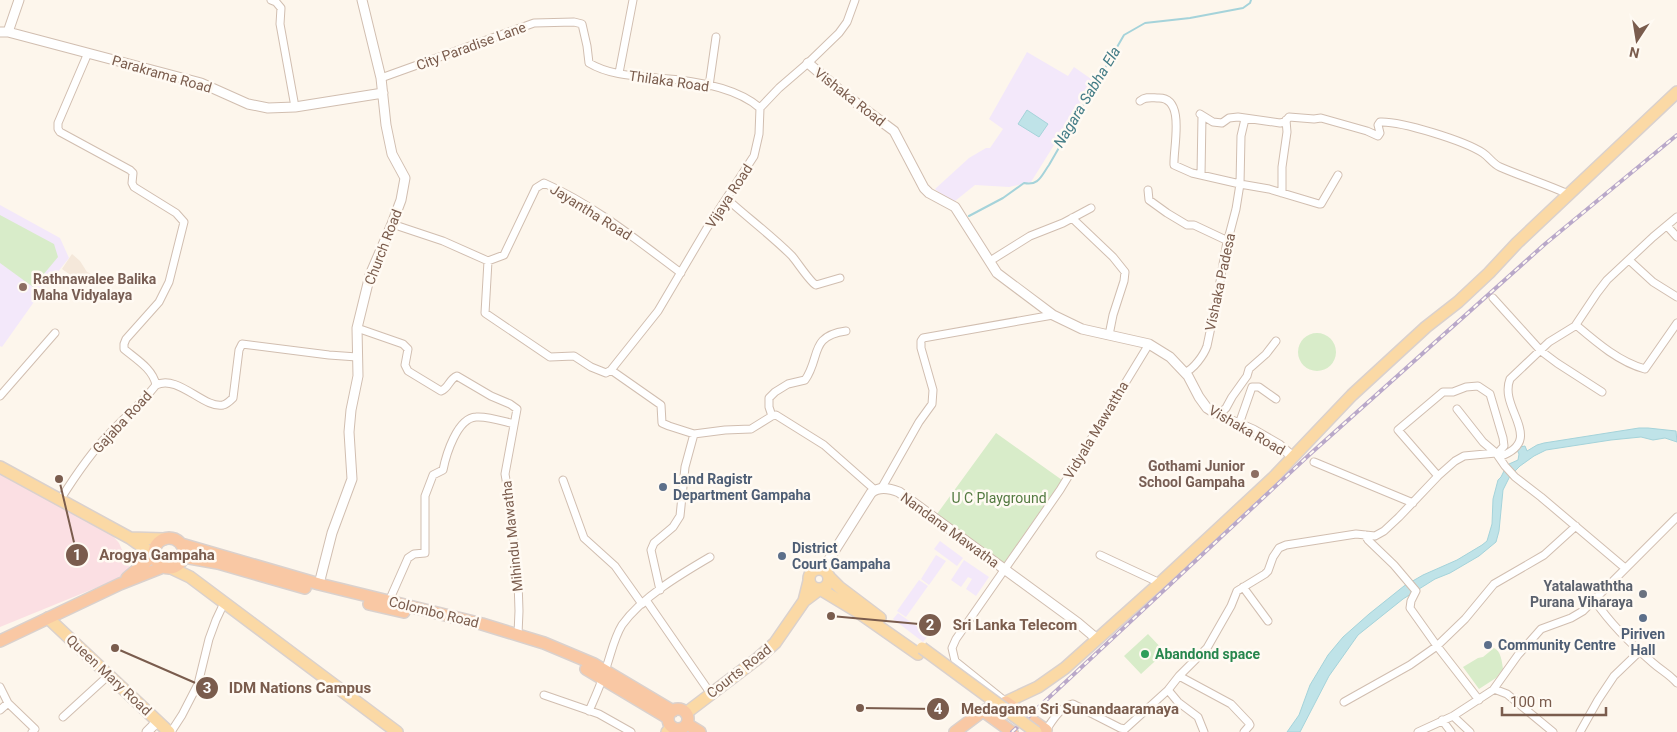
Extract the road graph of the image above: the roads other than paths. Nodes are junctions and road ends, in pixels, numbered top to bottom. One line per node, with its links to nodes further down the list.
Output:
1 (18, 0): 6 (street)
2 (271, 0): 16 (street)
3 (362, 0): 11 (street, Church Road)
4 (633, 0): 10 (street, Thilaka Road)
5 (855, 0): 9 (street)
6 (4, 32): 8 (street, Parakrama Road)
7 (716, 37): 12 (street)
8 (88, 53): 16 (street, Parakrama Road); 54 (street, Gajaba Road)
9 (808, 63): 17 (street); 36 (street, Vishaka Road)
10 (618, 73): 11 (street, City Paradise Lane); 12 (street, Thilaka Road)
11 (381, 78): 14 (street, Church Road)
12 (709, 86): 17 (street, Thilaka Road)
13 (1677, 92): 25 (main road)
14 (383, 93): 16 (street, Parakrama Road); 30 (street, Church Road)
15 (1140, 101): 20 (street)
16 (295, 107)
17 (760, 108): 26 (street, Vijaya Road)
18 (1245, 119): 19 (street); 20 (street); 22 (street, Vishaka Padesa)
19 (1286, 120): 24 (street); 25 (street)
20 (1201, 175): 22 (street)
21 (1338, 175): 24 (street)
22 (1240, 184): 24 (street); 33 (street, Vishaka Padesa)
23 (1148, 190): 33 (street)
24 (1282, 194)
25 (1568, 194): 65 (main road)
26 (727, 199): 37 (street, Vijaya Road); 38 (street)
27 (1091, 208): 29 (street)
28 (1677, 217): 31 (street)
29 (1072, 218): 36 (street); 47 (street)
30 (392, 224): 35 (street); 44 (street, Church Road)
31 (1667, 226): 32 (street); 34 (street)
32 (1677, 237)
33 (1228, 241): 53 (street, Vishaka Padesa)
34 (1629, 260): 39 (street); 43 (street)
35 (488, 261): 37 (street, Jayantha Road); 52 (street)
36 (990, 261): 41 (street, Vishaka Road)
37 (681, 273): 52 (street, Vijaya Road)
38 (840, 278)
39 (1677, 297)
40 (1493, 298): 50 (street)
41 (1053, 315): 47 (street, Vishaka Road); 70 (street)
42 (1677, 322): 43 (street)
43 (1576, 324): 50 (street)
44 (356, 328): 51 (street, Church Road); 61 (street, Mihindu Mawatha)
45 (846, 331): 60 (street)
46 (55, 333): 56 (street)
47 (1109, 335): 49 (street, Vishaka Road)
48 (1276, 342): 59 (street)
49 (1149, 344): 53 (street, Vishaka Road); 85 (street, Vidyala Mawattha)
50 (1541, 351): 55 (street); 64 (street)
51 (357, 357): 54 (street); 91 (street, Church Road)
52 (611, 370): 63 (street)
53 (1185, 372): 59 (street, Vishaka Road)
54 (156, 385): 71 (street, Gajaba Road)
55 (1602, 392)
56 (0, 396)
57 (1276, 399): 62 (street)
58 (1457, 409): 64 (street)
59 (1218, 415): 62 (street, Vishaka Road)
60 (772, 416): 63 (street); 70 (street)
61 (514, 424): 99 (street); 102 (street, Mihindu Mawatha)
62 (1238, 424): 65 (street, Vishaka Road)
63 (694, 434): 94 (street)
64 (1497, 454): 68 (street); 68 (street); 74 (street)
65 (1293, 457): 89 (main road)
66 (1314, 462): 72 (street)
67 (0, 467): 71 (main road)
68 (1438, 476): 72 (street)
69 (563, 480): 97 (street)
70 (878, 489): 85 (street, Nandana Mawatha); 86 (street)
71 (60, 500): 76 (main road)
72 (1413, 502): 75 (street)
73 (1677, 518): 84 (street)
74 (1576, 526): 84 (street); 106 (street)
75 (1365, 535): 92 (street); 106 (street)
76 (130, 538): 77 (main road); 79 (main road)
77 (164, 539): 78 (highway); 79 (highway)
78 (181, 544): 82 (highway); 91 (highway, Colombo Road)
79 (154, 555): 83 (highway); 90 (highway)
80 (1100, 555): 89 (street)
81 (710, 557): 94 (street)
82 (183, 558): 83 (highway); 87 (main road); 91 (highway, Colombo Road)
83 (167, 568): 87 (main road); 90 (highway)
84 (1625, 568): 96 (street)
85 (1004, 569): 104 (street, Nandana Mawatha); 119 (street, Vidyala Mawattha)
86 (826, 573): 88 (main road); 93 (main road); 103 (main road)
87 (190, 577): 98 (main road)
88 (809, 581): 93 (main road); 95 (main road, Courts Road)
89 (1160, 583): 104 (main road)
90 (120, 584): 100 (highway)
91 (318, 587): 99 (highway, Colombo Road)
92 (1243, 587): 101 (street); 111 (street)
93 (820, 589): 95 (main road, Courts Road); 103 (main road)
94 (660, 590): 97 (street)
95 (804, 601): 116 (main road, Courts Road)
96 (1594, 601): 108 (street); 114 (street)
97 (644, 602): 109 (street); 116 (street)
98 (224, 604): 133 (street); 134 (main road)
99 (388, 605): 102 (highway, Colombo Road)
100 (48, 618): 105 (highway); 110 (main road, Queen Mary Road)
101 (1268, 621)
102 (517, 638): 109 (highway, Colombo Road)
103 (902, 638): 107 (main road)
104 (1098, 639): 119 (main road)
105 (0, 641)
106 (1437, 646): 118 (street); 120 (street)
107 (920, 651): 139 (main road); 140 (main road, bridge)
108 (1640, 651): 112 (street); 147 (street)
109 (604, 674): 123 (street); 130 (highway, Colombo Road)
110 (109, 675): 126 (street); 129 (main road, Queen Mary Road)
111 (1179, 676): 115 (street); 142 (street)
112 (1677, 683)
113 (0, 687): 121 (street)
114 (1494, 689): 118 (street); 146 (street)
115 (1168, 690): 140 (street); 141 (street)
116 (711, 694): 127 (main road, Courts Road)
117 (544, 695): 123 (street)
118 (1479, 700): 125 (street)
119 (1006, 702): 124 (highway); 140 (highway)
120 (1344, 702)
121 (8, 703): 122 (street); 131 (street)
122 (0, 710)
123 (589, 711): 135 (street)
124 (983, 711): 137 (highway); 138 (highway)
125 (1453, 716): 128 (street); 145 (street)
126 (63, 717)
127 (686, 719): 130 (highway); 130 (highway); 136 (highway)
128 (1442, 720): 143 (street); 144 (street)
129 (158, 721): 132 (street); 133 (main road, Queen Mary Road)
130 (670, 722)
131 (35, 731)
132 (148, 732)
133 (170, 732)
134 (397, 732)
135 (631, 732)
136 (700, 732)
137 (955, 732)
138 (1012, 732)
139 (1024, 732)
140 (1044, 732)
141 (1204, 732)
142 (1244, 732)
143 (1418, 732)
144 (1451, 732)
145 (1470, 732)
146 (1553, 732)
147 (1580, 732)

